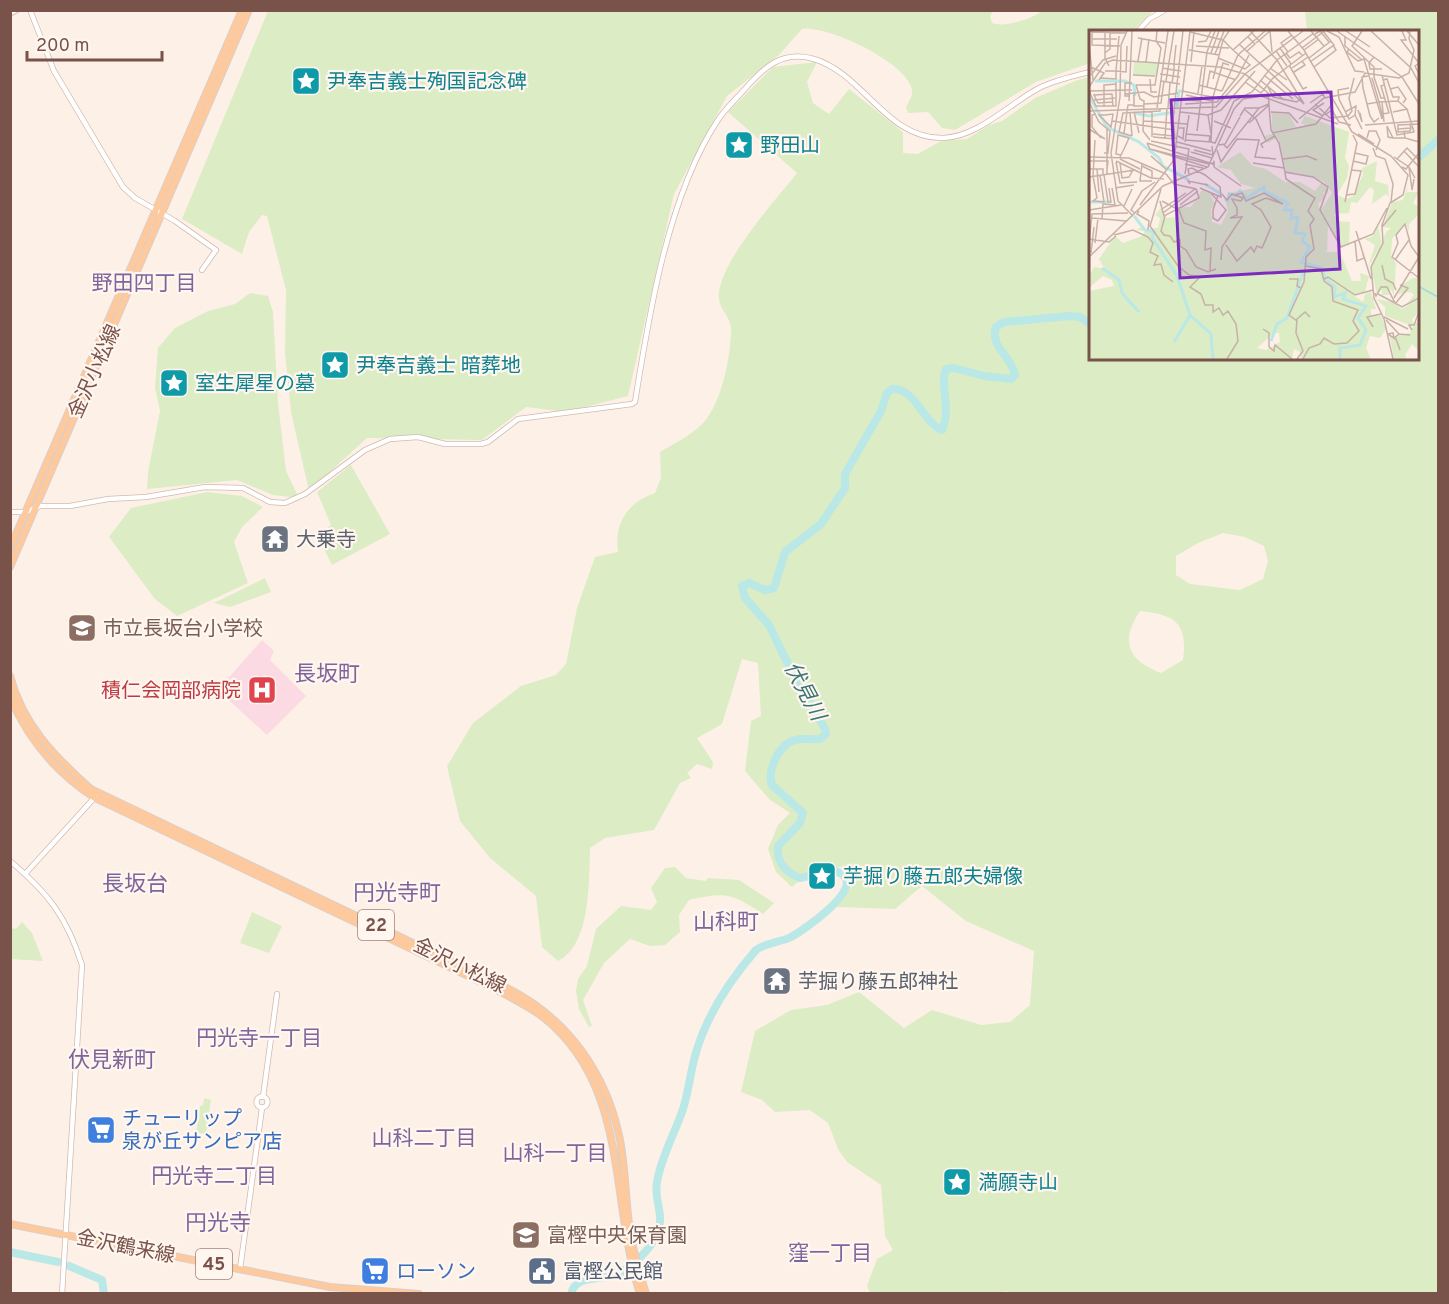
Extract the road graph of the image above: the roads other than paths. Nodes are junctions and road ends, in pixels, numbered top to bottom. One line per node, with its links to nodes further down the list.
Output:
1 (16, 10): 6 (main road)
2 (30, 10): 9 (street)
3 (242, 10): 9 (main road, 金沢小松線)
4 (249, 10): 9 (main road, 金沢小松線)
5 (1164, 10): 7 (street)
6 (10, 13)
7 (1139, 30)
8 (1089, 72): 11 (street)
9 (160, 212): 10 (street); 11 (main road, 金沢小松線); 13 (main road, 金沢小松線)
10 (202, 270)
11 (34, 509): 13 (street); 15 (main road, 金沢小松線)
12 (10, 512): 13 (street)
13 (26, 512): 14 (main road, 金沢小松線)
14 (10, 548)
15 (10, 567)
16 (10, 676): 18 (main road, 金沢小松線 / 22)
17 (10, 697): 18 (main road, 金沢小松線 / 22)
18 (96, 795): 20 (street); 24 (main road, 金沢小松線 / 22)
19 (10, 861): 20 (street)
20 (26, 874): 23 (street)
21 (277, 994): 25 (street)
22 (10, 1224): 23 (main road, 金沢鶴来線 / 45)
23 (67, 1234): 25 (main road, 金沢鶴来線 / 45); 26 (street)
24 (635, 1266): 28 (main road, 金沢小松線 / 22); 29 (main road, 金沢小松線 / 22)
25 (240, 1269): 27 (main road, 金沢鶴来線 / 45)
26 (62, 1293)
27 (419, 1293)
28 (640, 1293)
29 (646, 1293)

